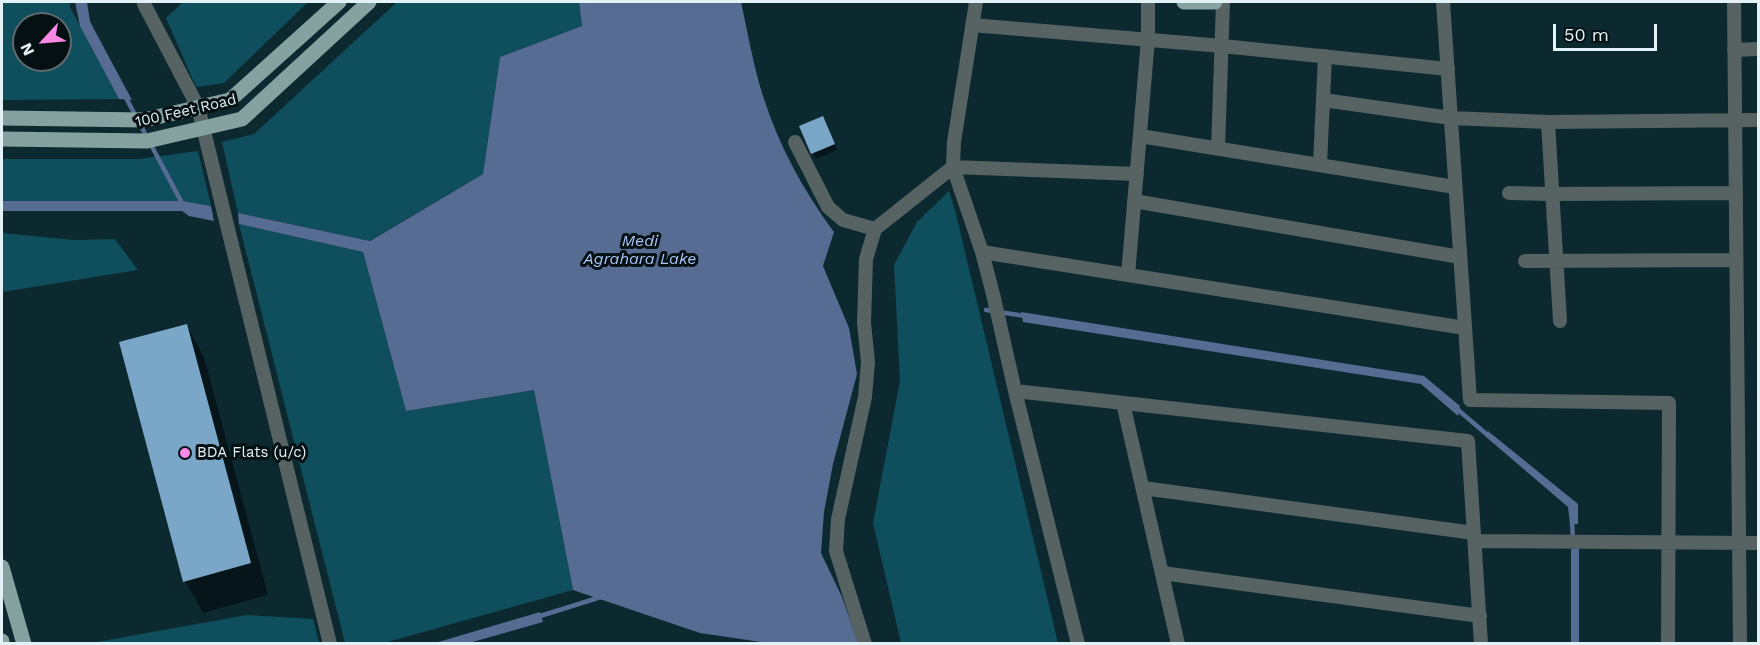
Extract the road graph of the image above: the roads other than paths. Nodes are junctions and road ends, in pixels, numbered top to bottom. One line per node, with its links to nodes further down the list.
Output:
1 (145, 2): 19 (street)
2 (339, 2): 19 (main road, 100 Feet Road)
3 (369, 2): 25 (main road, 100 Feet Road)
4 (976, 2): 11 (street)
5 (1148, 2): 12 (street)
6 (1184, 2): 7 (main road)
7 (1215, 2)
8 (1223, 2): 13 (street)
9 (1443, 2): 17 (street)
10 (1734, 2): 15 (street)
11 (972, 25): 12 (street); 31 (street)
12 (1148, 39): 13 (street); 26 (street)
13 (1222, 46): 16 (street); 29 (street)
14 (1758, 49): 15 (street)
15 (1734, 50): 22 (street)
16 (1325, 56): 17 (street); 18 (street)
17 (1448, 69): 21 (street)
18 (1323, 100): 21 (street); 30 (street)
19 (198, 107): 20 (main road, 100 Feet Road); 25 (street)
20 (2, 118)
21 (1451, 118): 24 (street); 33 (street)
22 (1735, 120): 23 (street); 24 (street); 35 (street)
23 (1758, 120)
24 (1548, 122): 36 (street)
25 (203, 127): 27 (main road, 100 Feet Road); 58 (street)
26 (1140, 136): 29 (street); 32 (street)
27 (2, 139)
28 (795, 142): 38 (street)
29 (1218, 148): 30 (street)
30 (1320, 165): 33 (street)
31 (953, 167): 32 (street); 38 (street); 39 (street)
32 (1137, 174): 37 (street)
33 (1455, 187): 40 (street)
34 (1509, 193): 36 (street)
35 (1736, 193): 36 (street); 42 (street)
36 (1551, 194): 41 (street)
37 (1134, 201): 40 (street); 44 (street)
38 (875, 229): 59 (street)
39 (982, 252): 44 (street); 47 (street)
40 (1460, 257): 46 (street)
41 (1556, 259): 42 (street); 43 (street); 45 (street)
42 (1736, 260): 52 (street)
43 (1525, 261)
44 (1128, 275): 46 (street)
45 (1560, 321)
46 (1465, 328): 51 (street)
47 (1015, 391): 48 (street); 60 (street)
48 (1123, 403): 49 (street); 50 (street)
49 (1143, 488): 50 (street); 55 (street)
50 (1474, 537): 51 (street); 56 (street)
51 (1668, 542): 52 (street); 63 (street)
52 (1739, 543): 53 (street); 64 (street)
53 (1758, 543)
54 (2, 567): 57 (main road)
55 (1162, 573): 56 (street); 61 (street)
56 (1480, 616): 62 (street)
57 (24, 644)
58 (330, 644)
59 (865, 644)
60 (1078, 644)
61 (1178, 644)
62 (1481, 644)
63 (1668, 644)
64 (1740, 644)

